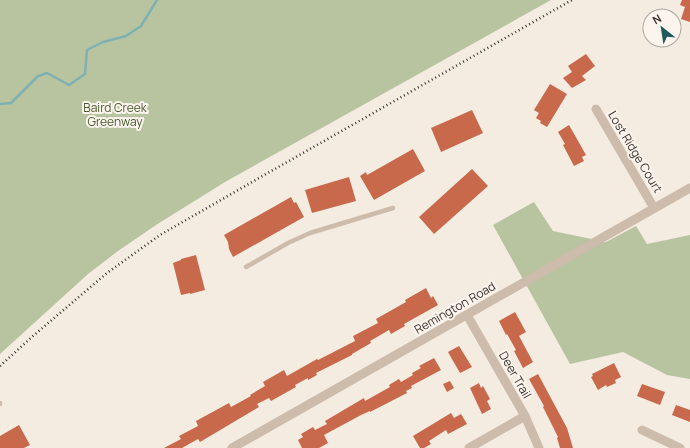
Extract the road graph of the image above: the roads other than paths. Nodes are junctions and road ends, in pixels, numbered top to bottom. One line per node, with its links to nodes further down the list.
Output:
1 (596, 109): 4 (street, Lost Ridge Court)
2 (690, 188): 4 (street, Remington Road)
3 (393, 208): 5 (lane)
4 (654, 208): 6 (street, Remington Road)
5 (246, 267)
6 (468, 315): 7 (street, Deer Trail); 9 (street, Remington Road)
7 (525, 416): 10 (street); 11 (street, Deer Trail)
8 (642, 430): 12 (street)
9 (237, 447)
10 (469, 448)
11 (539, 448)
12 (680, 448)

